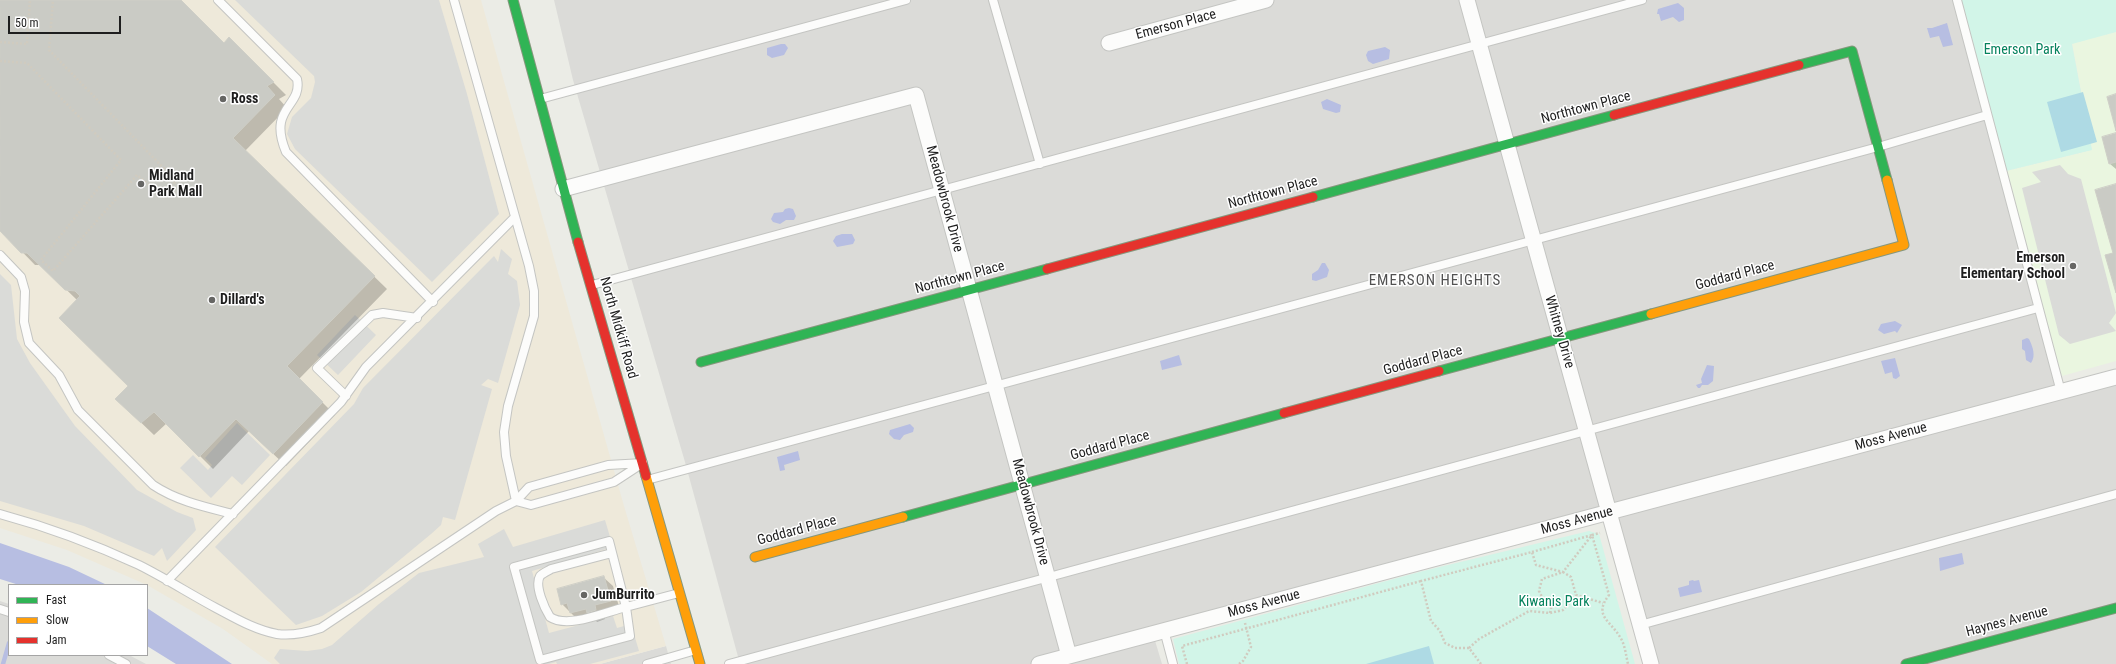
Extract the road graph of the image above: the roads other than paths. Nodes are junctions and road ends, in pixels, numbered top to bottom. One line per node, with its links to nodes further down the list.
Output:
1 (218, 0): 25 (lane)
2 (454, 0): 20 (lane)
3 (513, 0): 13 (street, North Midkiff Road)
4 (906, 0): 13 (lane)
5 (993, 0): 17 (lane)
6 (1266, 0): 10 (street, Emerson Place)
7 (1467, 0): 11 (street, Whitney Drive)
8 (1642, 0): 11 (lane)
9 (1957, 0): 14 (lane)
10 (1109, 43)
11 (1479, 45): 15 (street, Whitney Drive); 17 (lane)
12 (1852, 51): 15 (street, Northtown Place); 16 (street, Goddard Place)
13 (540, 99): 18 (street, North Midkiff Road)
14 (1987, 115): 16 (lane); 26 (lane)
15 (1507, 144): 21 (street, Whitney Drive); 24 (street, Northtown Place)
16 (1878, 147): 21 (lane); 28 (street, Goddard Place)
17 (1040, 164): 19 (lane)
18 (564, 189): 19 (street, Meadowbrook Drive); 23 (street, North Midkiff Road)
19 (942, 190): 23 (lane); 24 (street, Meadowbrook Drive)
20 (515, 217): 25 (lane); 39 (lane)
21 (1533, 240): 28 (street, Whitney Drive); 31 (lane)
22 (2, 261): 42 (lane)
23 (591, 286): 35 (street, North Midkiff Road)
24 (968, 290): 29 (street, Northtown Place); 31 (street, Meadowbrook Drive)
25 (433, 302): 27 (lane)
26 (2038, 308): 32 (lane); 34 (lane)
27 (417, 318): 33 (lane); 33 (lane)
28 (1560, 338): 34 (street, Whitney Drive); 37 (street, Goddard Place)
29 (701, 362)
30 (2116, 377): 32 (street, Moss Avenue)
31 (995, 386): 36 (lane); 37 (street, Meadowbrook Drive)
32 (2060, 392): 40 (street, Moss Avenue)
33 (346, 396): 42 (lane)
34 (1586, 430): 40 (street, Whitney Drive); 45 (lane)
35 (643, 464): 36 (street, North Midkiff Road); 39 (lane); 39 (lane)
36 (648, 480): 47 (street, North Midkiff Road)
37 (1022, 484): 44 (street, Goddard Place); 45 (street, Meadowbrook Drive)
38 (2116, 494): 50 (lane)
39 (516, 501): 46 (lane)
40 (1609, 512): 50 (street, Whitney Drive); 51 (street, Moss Avenue)
41 (0, 514): 46 (lane)
42 (233, 514): 46 (lane)
43 (612, 553): 48 (lane); 48 (lane); 48 (lane)
44 (755, 557)
45 (1048, 578): 54 (street, Meadowbrook Drive); 58 (lane)
46 (167, 581)
47 (680, 592): 48 (lane); 52 (street, North Midkiff Road)
48 (626, 606)
49 (2116, 608): 62 (street, Haynes Avenue)
50 (1640, 625): 61 (street, Whitney Drive)
51 (1164, 630): 54 (street, Moss Avenue); 60 (lane)
52 (696, 650): 56 (lane); 57 (street, North Midkiff Road)
53 (111, 656): 55 (lane)
54 (1070, 656): 59 (street, Moss Avenue)
55 (126, 664)
56 (647, 664)
57 (700, 664)
58 (729, 664)
59 (1039, 664)
60 (1173, 664)
61 (1651, 664)
62 (1906, 664)

